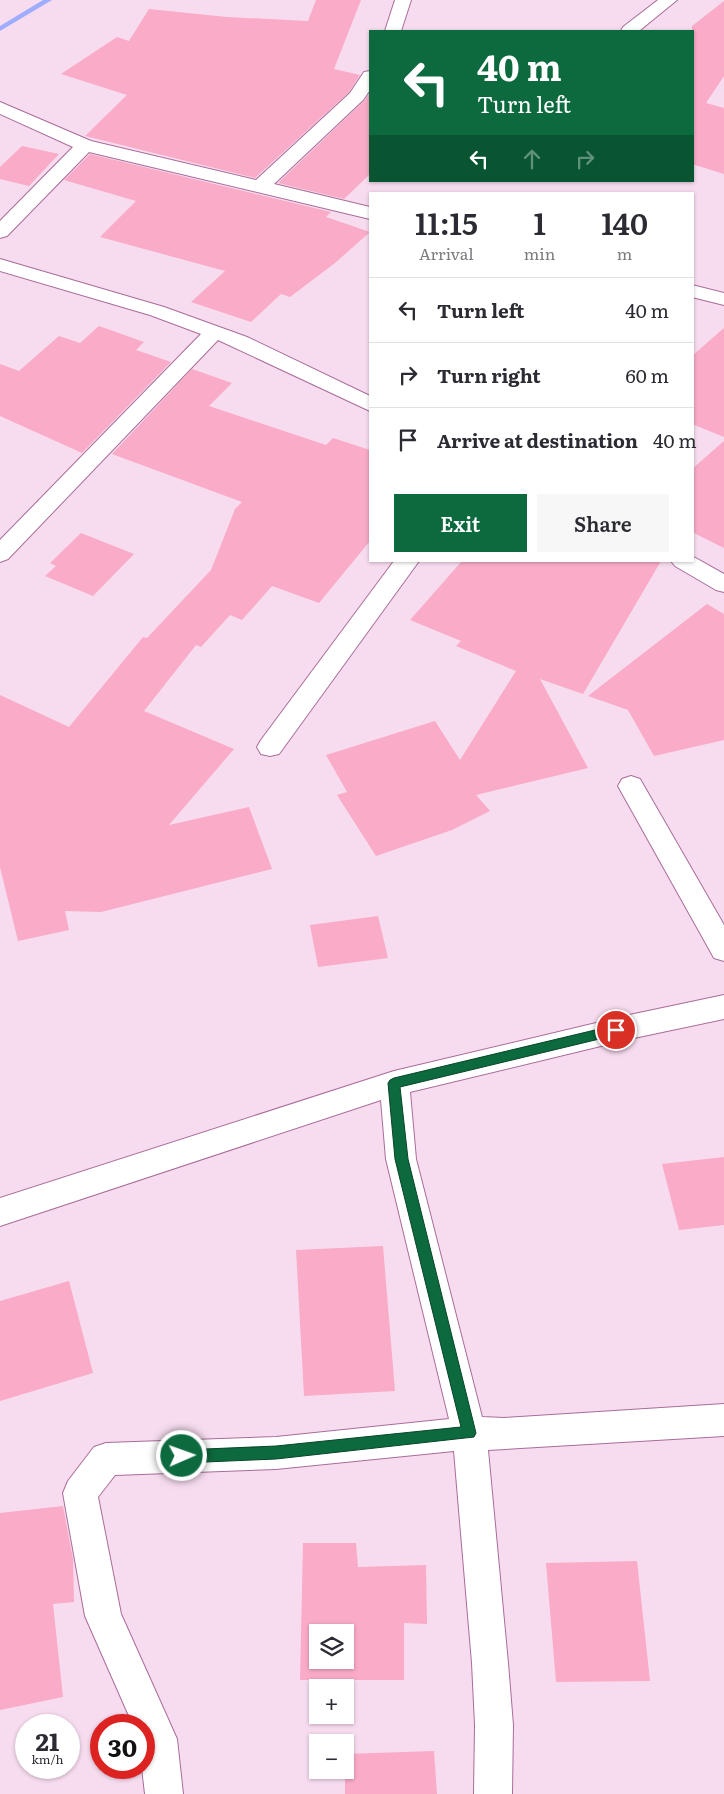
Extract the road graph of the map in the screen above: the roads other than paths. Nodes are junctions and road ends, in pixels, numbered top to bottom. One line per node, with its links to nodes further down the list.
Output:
1 (403, 0): 3 (street)
2 (669, 0): 4 (street)
3 (393, 30)
4 (630, 30)
5 (369, 77): 8 (street)
6 (0, 107): 7 (street)
7 (85, 145): 8 (street); 10 (street)
8 (261, 186): 9 (street)
9 (369, 213)
10 (0, 232)
11 (0, 265): 14 (street)
12 (694, 292): 13 (street)
13 (724, 299)
14 (214, 332): 15 (street); 16 (street)
15 (369, 404)
16 (0, 554)
17 (406, 562): 20 (street)
18 (685, 562): 19 (street)
19 (724, 584)
20 (270, 747)
21 (631, 786): 22 (street)
22 (724, 950)
23 (724, 1007): 24 (street)
24 (394, 1083): 25 (street); 27 (street)
25 (0, 1212)
26 (724, 1420): 27 (street)
27 (469, 1433): 28 (street); 29 (street)
28 (164, 1794)
29 (493, 1794)

